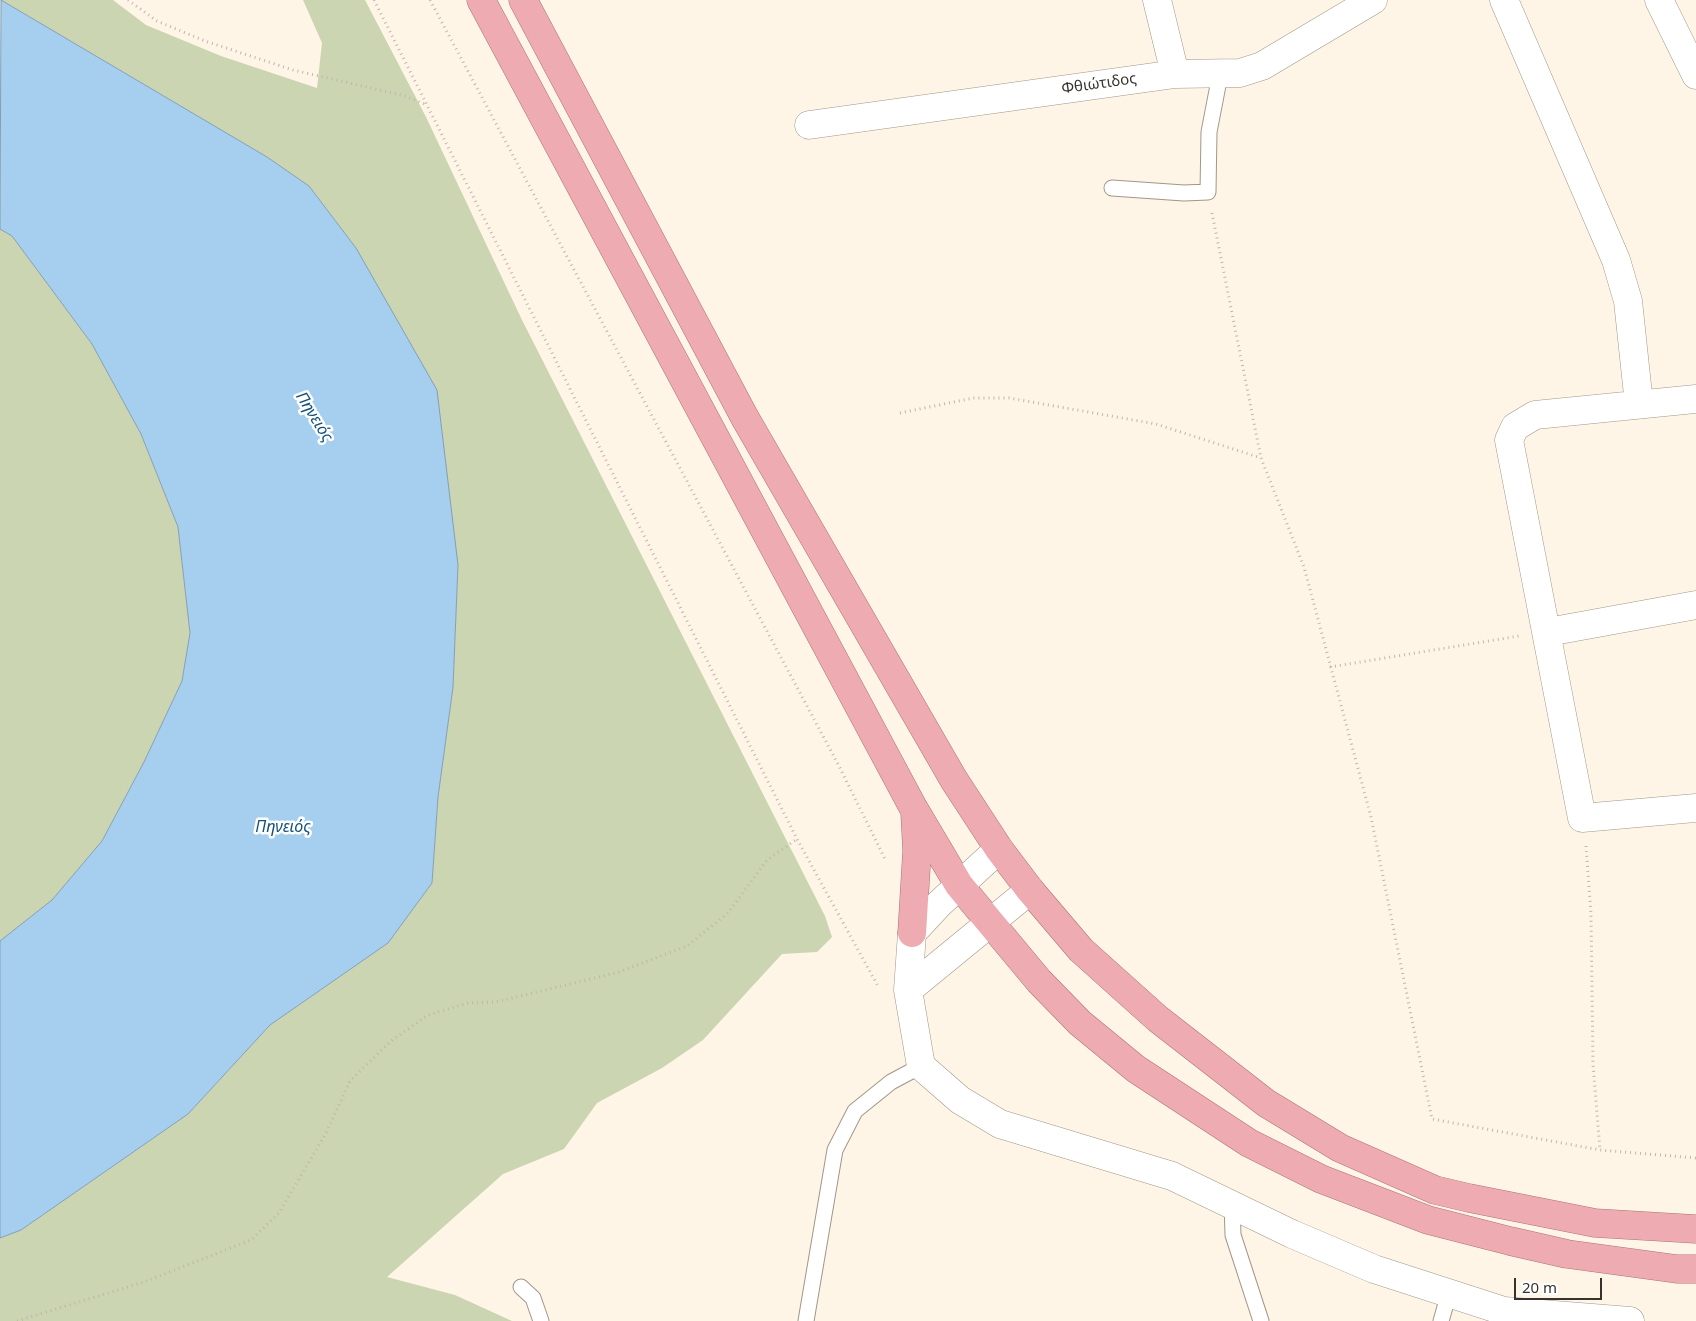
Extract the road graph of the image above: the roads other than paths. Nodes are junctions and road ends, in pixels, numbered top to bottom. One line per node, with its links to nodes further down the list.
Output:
1 (481, 0): 17 (highway)
2 (523, 0): 18 (highway)
3 (1158, 0): 7 (street)
4 (1372, 0): 8 (street, Φθιώτιδος)
5 (1504, 0): 13 (street)
6 (1659, 0): 9 (street)
7 (1175, 74): 8 (street, Φθιώτιδος); 10 (street, Φθιώτιδος)
8 (1220, 75): 11 (lane)
9 (1696, 75)
10 (809, 125)
11 (1112, 188)
12 (1696, 399): 13 (street)
13 (1640, 404): 15 (street)
14 (1696, 605): 15 (street)
15 (1548, 632): 16 (street)
16 (1696, 808)
17 (914, 809): 19 (highway); 22 (highway)
18 (999, 849): 19 (street); 20 (highway)
19 (959, 885): 21 (highway); 22 (street)
20 (1030, 890): 21 (street); 26 (highway)
21 (990, 924): 23 (street); 27 (highway)
22 (912, 933): 23 (street)
23 (896, 993): 24 (street)
24 (922, 1066): 25 (street); 32 (lane)
25 (1232, 1203): 29 (street); 33 (lane)
26 (1696, 1229)
27 (1696, 1269)
28 (521, 1286): 31 (lane)
29 (1449, 1293): 30 (street); 34 (lane)
30 (1505, 1316): 35 (street)
31 (541, 1321)
32 (806, 1321)
33 (1261, 1321)
34 (1441, 1321)
35 (1630, 1321)

